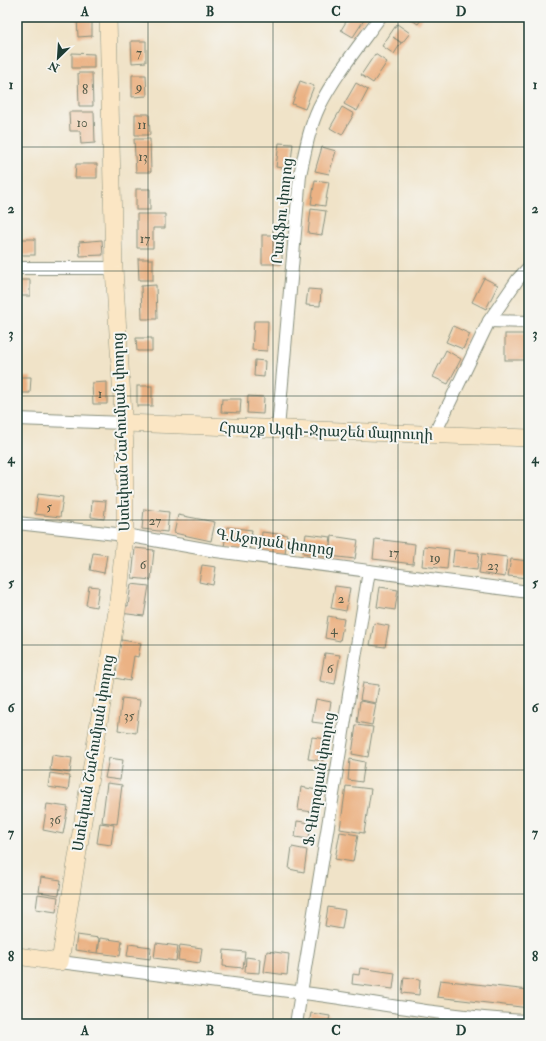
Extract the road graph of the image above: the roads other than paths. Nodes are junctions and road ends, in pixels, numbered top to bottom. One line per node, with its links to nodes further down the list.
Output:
1 (108, 17): 5 (main road, Ստեփան Շահումյան փողոց)
2 (380, 17): 10 (street, Րաֆֆու փողոց)
3 (529, 267): 6 (street)
4 (17, 268): 5 (street)
5 (114, 268): 9 (main road, Ստեփան Շահումյան փողոց)
6 (489, 321): 7 (street); 11 (street)
7 (529, 322)
8 (17, 419): 9 (street)
9 (124, 423): 10 (main road, Հրաշք Այգի-Ջրաշեն մայրուղի); 14 (main road, Ստեփան Շահումյան փողոց)
10 (278, 429): 11 (main road, Հրաշք Այգի-Ջրաշեն մայրուղի)
11 (434, 436): 12 (main road, Հրաշք Այգի-Ջրաշեն մայրուղի)
12 (529, 438)
13 (17, 523): 14 (street, Գ.Աջոյան փողոց)
14 (125, 535): 15 (street, Գ.Աջոյան փողոց); 18 (main road, Ստեփան Շահումյան փողոց)
15 (369, 571): 16 (street, Գ.Աջոյան փողոց); 19 (street, Ֆ.Գևորգյան փողոց)
16 (529, 592)
17 (17, 956): 18 (main road)
18 (60, 962): 19 (street)
19 (301, 993): 20 (street); 21 (street, Ֆ.Գևորգյան փողոց)
20 (529, 1021)
21 (296, 1024)

